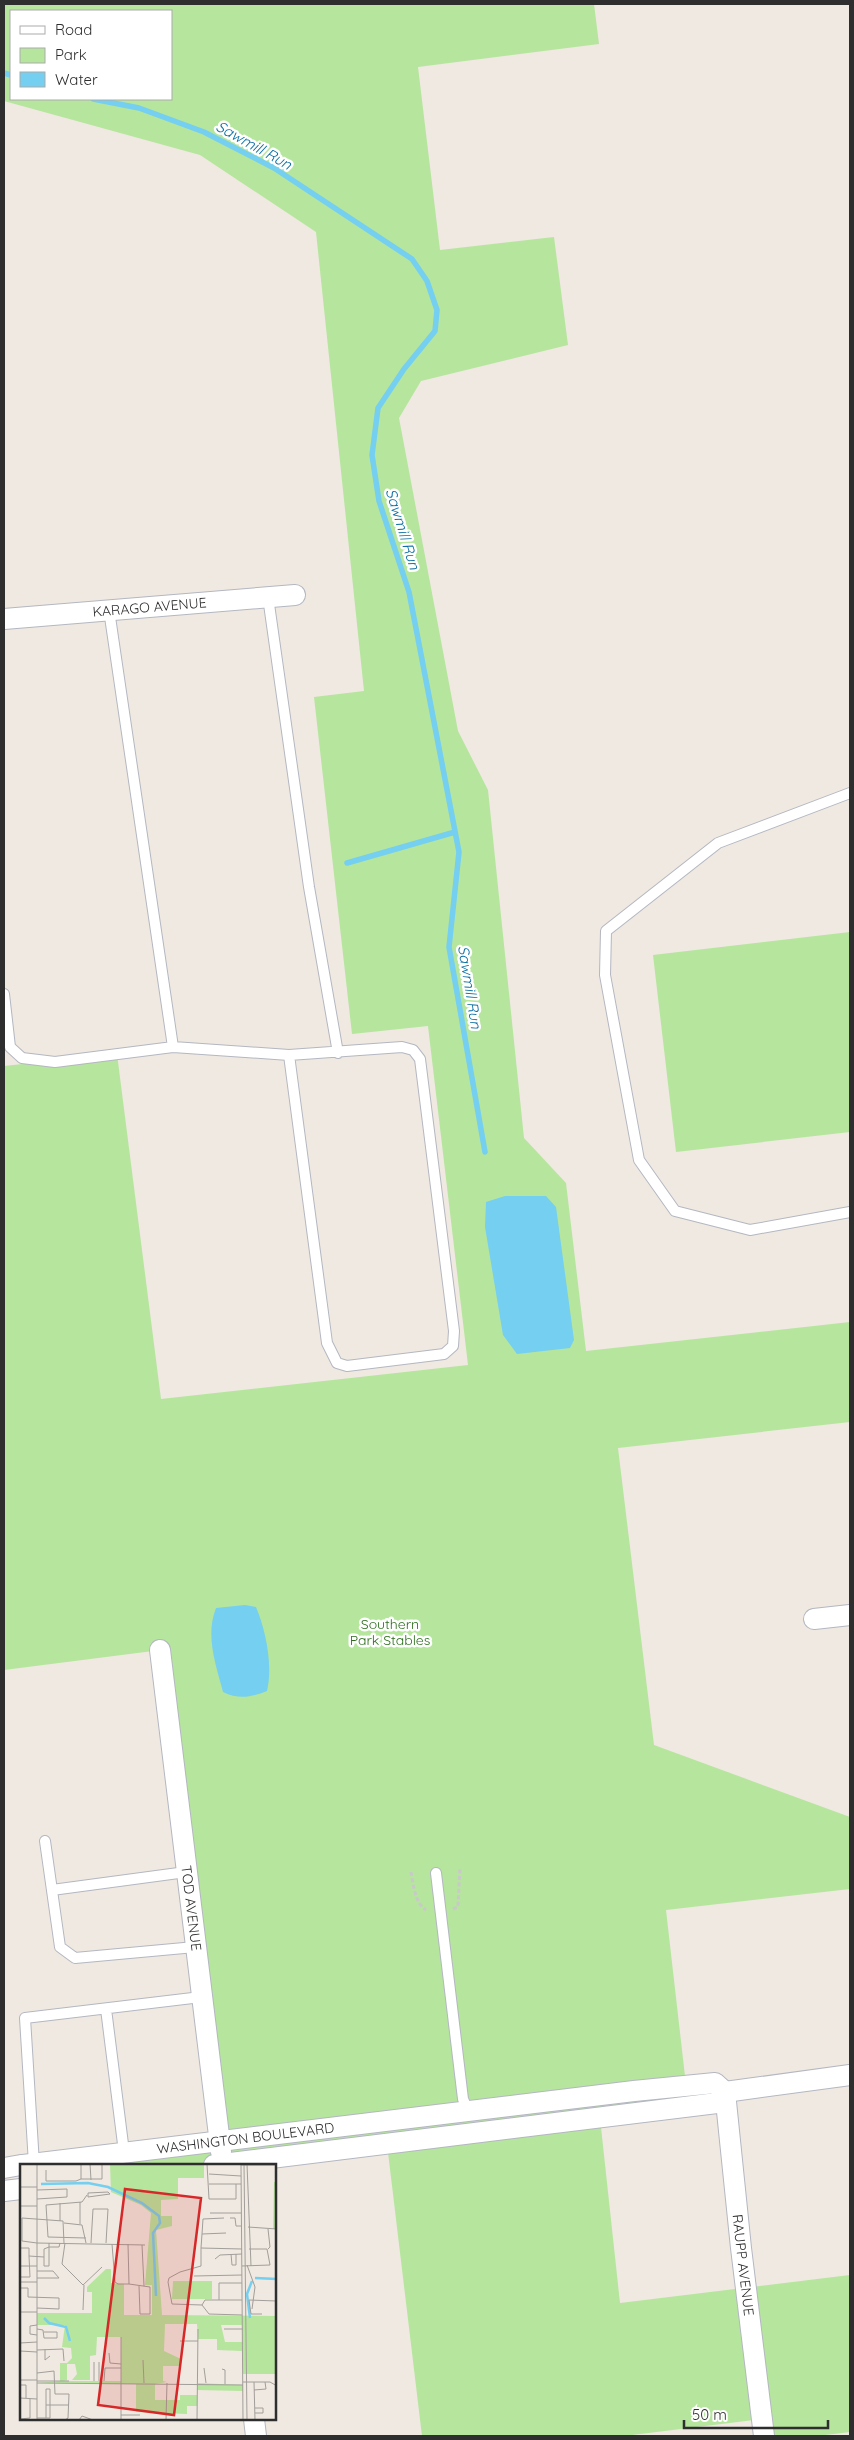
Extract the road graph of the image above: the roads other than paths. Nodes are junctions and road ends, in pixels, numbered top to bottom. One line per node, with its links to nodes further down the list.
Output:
1 (295, 595): 2 (street, KARAGO AVENUE)
2 (268, 597): 3 (street, KARAGO AVENUE); 8 (lane)
3 (109, 610): 4 (street, KARAGO AVENUE); 7 (lane)
4 (4, 619)
5 (850, 793): 10 (lane)
6 (4, 994): 7 (lane)
7 (173, 1047): 9 (lane)
8 (338, 1053): 9 (lane); 9 (lane)
9 (289, 1055)
10 (850, 1212)
11 (850, 1615): 12 (street)
12 (814, 1620)
13 (160, 1650): 15 (street, TOD AVENUE)
14 (45, 1841): 17 (lane)
15 (186, 1872): 17 (lane); 18 (street, TOD AVENUE)
16 (436, 1873): 23 (lane)
17 (52, 1890): 18 (lane)
18 (195, 1947): 19 (street, TOD AVENUE)
19 (202, 1998): 20 (lane); 25 (street, TOD AVENUE)
20 (106, 2009): 26 (lane); 27 (lane)
21 (850, 2075): 22 (street, WASHINGTON BOULEVARD)
22 (725, 2092): 23 (street, WASHINGTON BOULEVARD); 24 (street, WASHINGTON BOULEVARD); 37 (street, RAUPP AVENUE)
23 (468, 2111): 24 (street); 25 (street, WASHINGTON BOULEVARD)
24 (471, 2134): 30 (street, WASHINGTON BOULEVARD)
25 (218, 2140): 26 (street, WASHINGTON BOULEVARD); 29 (street, TOD AVENUE)
26 (124, 2152): 28 (street, WASHINGTON BOULEVARD)
27 (26, 2164)
28 (34, 2164)
29 (220, 2164)
30 (228, 2164)
31 (20, 2166): 32 (street, WASHINGTON BOULEVARD)
32 (4, 2168)
33 (20, 2189): 34 (street)
34 (4, 2191)
35 (254, 2420): 36 (street)
36 (256, 2436)
37 (764, 2436)

